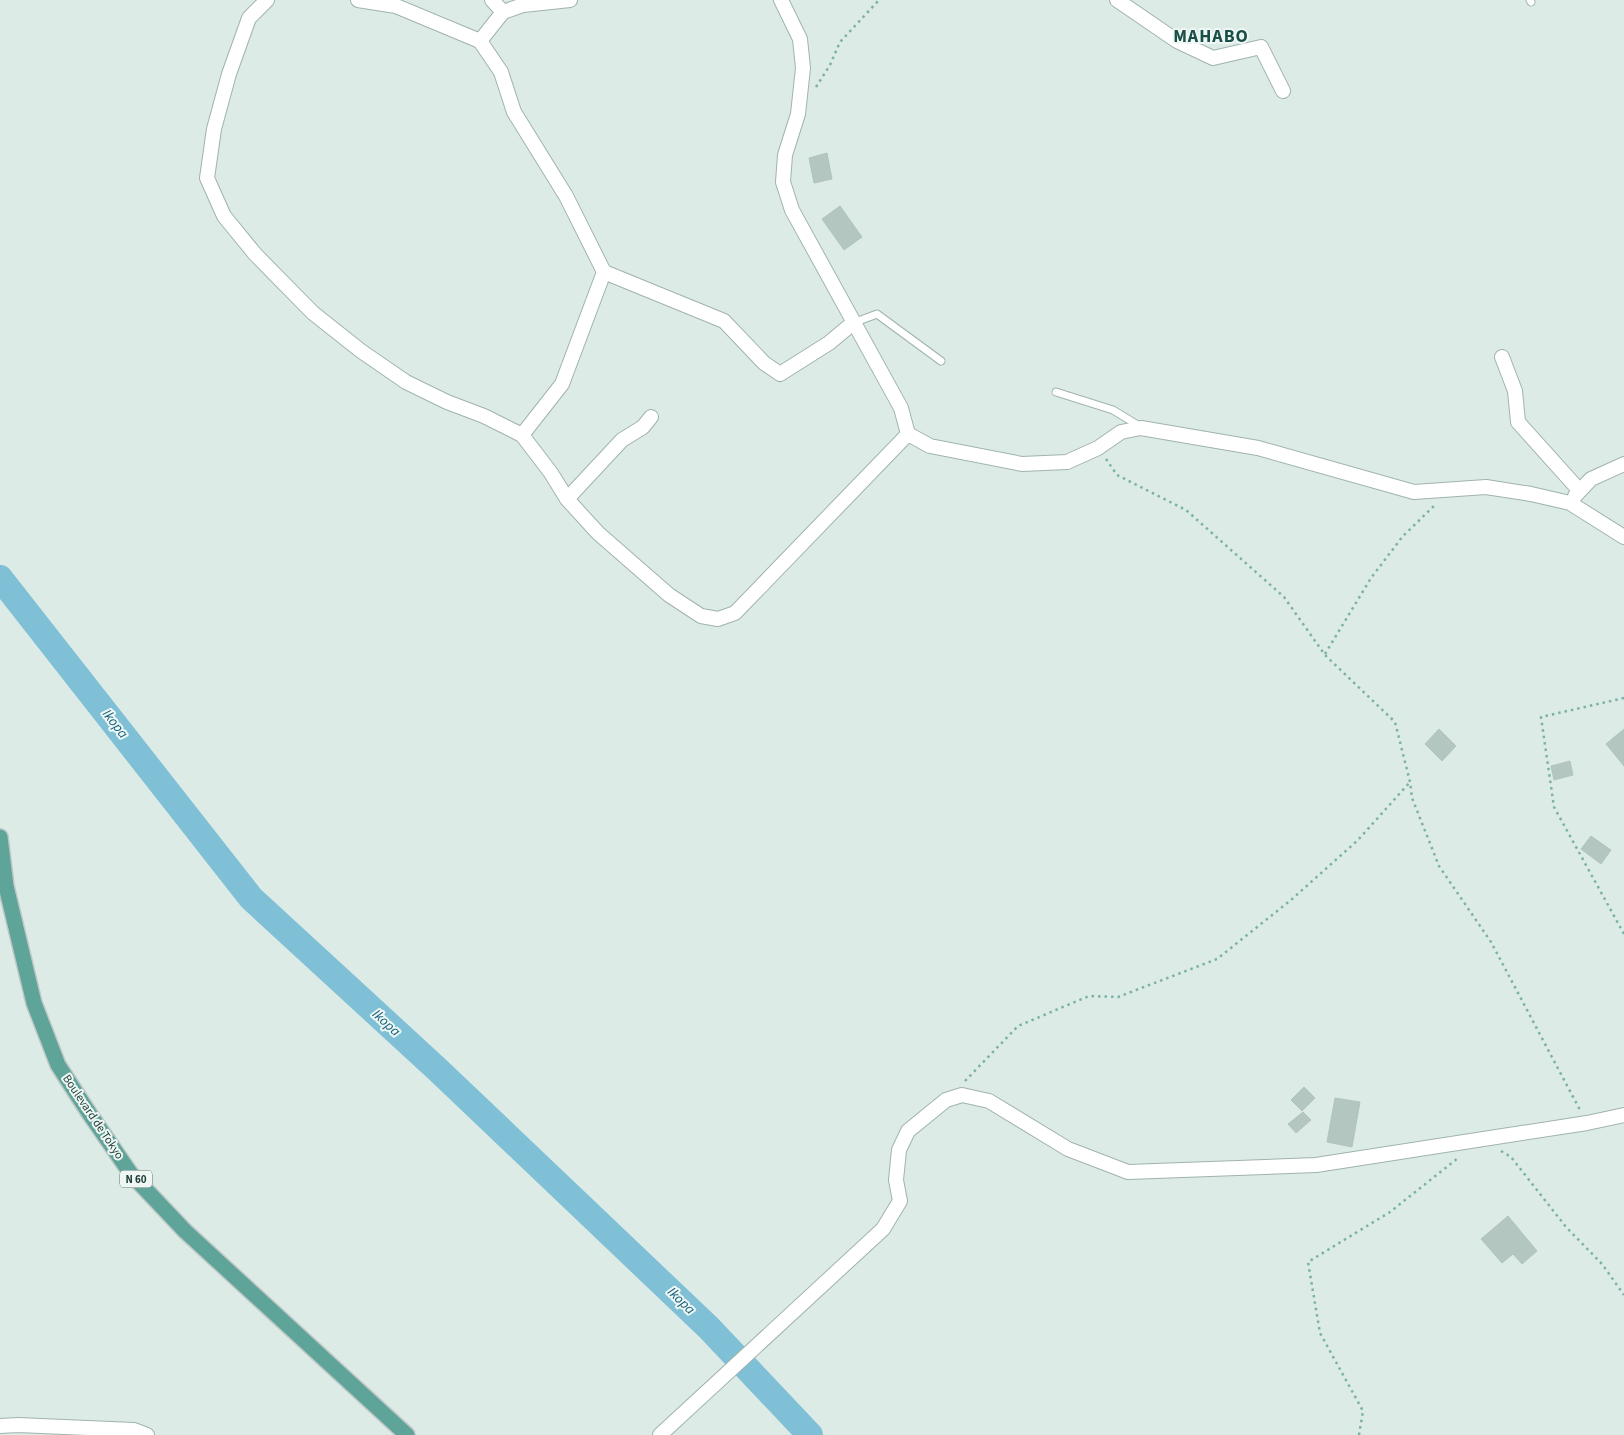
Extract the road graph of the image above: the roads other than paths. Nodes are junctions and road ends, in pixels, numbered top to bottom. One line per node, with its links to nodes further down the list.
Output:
1 (267, 0): 18 (street)
2 (358, 0): 8 (street)
3 (492, 0): 7 (street)
4 (570, 0): 7 (street)
5 (781, 0): 11 (street)
6 (1117, 0): 9 (street)
7 (503, 12): 8 (street)
8 (480, 41): 10 (street)
9 (1283, 91)
10 (604, 272): 11 (street); 18 (street)
11 (853, 323): 13 (lane); 17 (street)
12 (1502, 357): 20 (street)
13 (941, 361)
14 (1056, 392): 16 (lane)
15 (651, 417): 21 (street)
16 (1141, 428): 17 (street); 22 (street)
17 (908, 434): 21 (street)
18 (522, 435): 21 (street)
19 (1624, 464): 20 (street)
20 (1579, 490): 22 (street)
21 (567, 499)
22 (1570, 503): 23 (street)
23 (1624, 537)
24 (0, 837): 28 (main road, Boulevard de Tokyo / N 60)
25 (1624, 1115): 29 (street)
26 (0, 1426): 27 (street)
27 (147, 1435)
28 (407, 1435)
29 (660, 1435)

